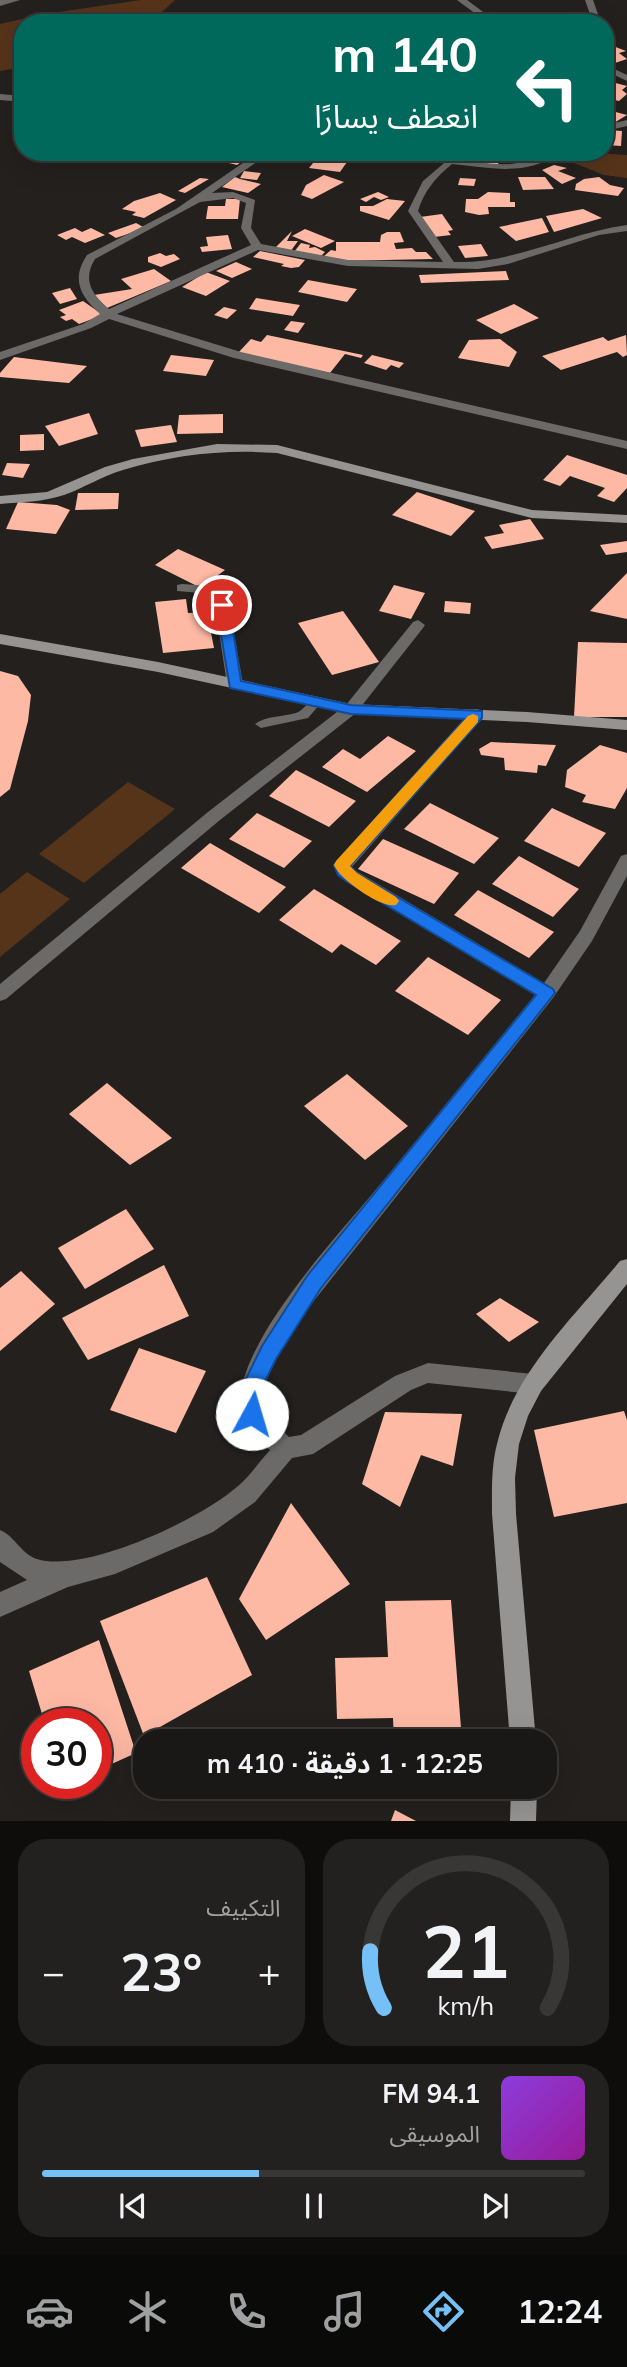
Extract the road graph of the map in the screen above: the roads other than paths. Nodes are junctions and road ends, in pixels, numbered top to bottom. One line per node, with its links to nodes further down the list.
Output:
1 (16, 0): 3 (street)
2 (461, 0): 4 (street)
3 (0, 4)
4 (481, 14)
5 (253, 161): 9 (street)
6 (450, 161): 12 (street)
7 (450, 161): 8 (street)
8 (535, 161)
9 (195, 200): 11 (street); 13 (street)
10 (627, 228): 12 (street)
11 (257, 246): 12 (street); 13 (street)
12 (452, 267)
13 (109, 314): 14 (street); 15 (street)
14 (3, 352)
15 (627, 446)
16 (0, 500): 17 (main road)
17 (627, 519)
18 (182, 588): 21 (street)
19 (418, 625): 23 (street)
20 (0, 639): 21 (main road)
21 (235, 684): 22 (main road)
22 (315, 703): 23 (main road); 25 (lane)
23 (351, 709): 24 (main road); 29 (street)
24 (477, 714): 26 (main road); 28 (street)
25 (261, 724)
26 (627, 726)
27 (627, 860): 28 (street)
28 (547, 993): 32 (street)
29 (0, 994)
30 (627, 1268): 31 (main road)
31 (533, 1384): 32 (street); 36 (main road)
32 (286, 1448): 34 (street)
33 (0, 1542): 34 (street)
34 (66, 1576): 35 (street)
35 (0, 1605)
36 (522, 1729)
37 (523, 1799): 38 (main road)
38 (523, 1821)

